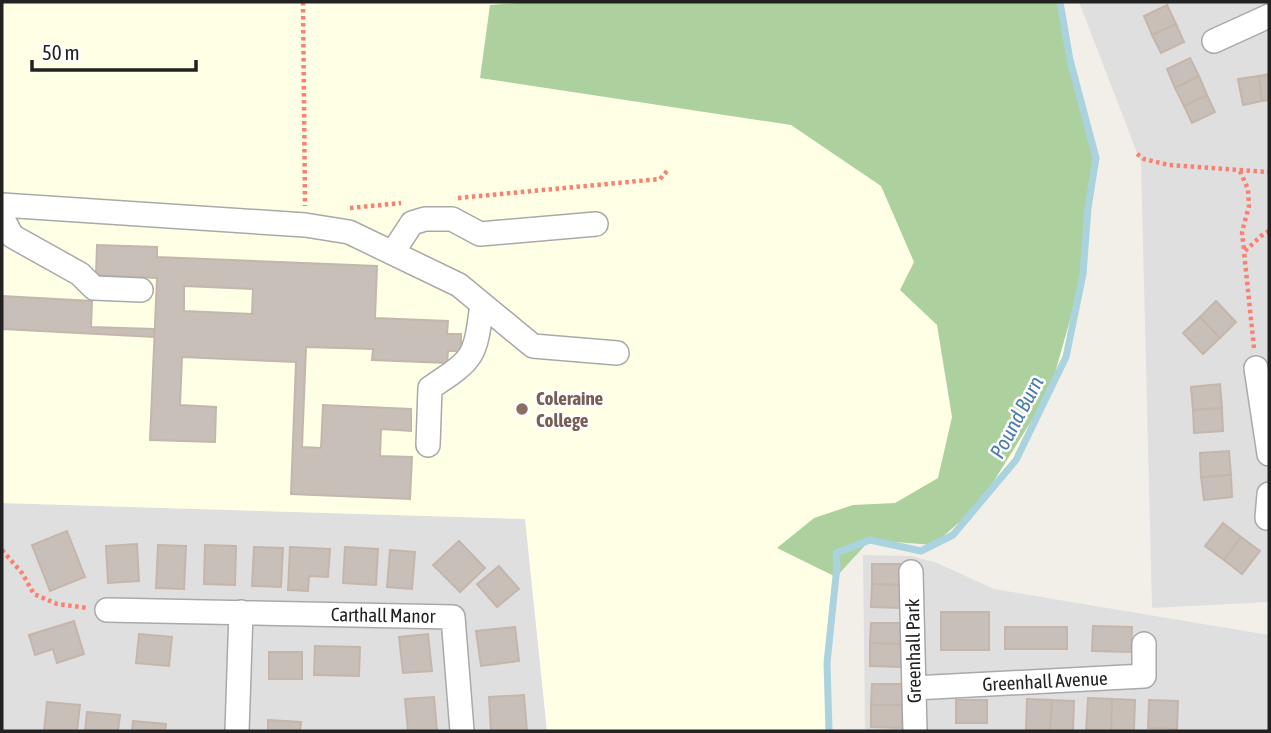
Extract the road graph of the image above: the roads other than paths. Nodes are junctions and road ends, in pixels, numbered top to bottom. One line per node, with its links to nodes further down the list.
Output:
1 (1269, 16): 2 (street)
2 (1214, 41)
3 (2, 205): 6 (street)
4 (2, 217): 7 (street)
5 (596, 224): 6 (street)
6 (393, 252): 8 (street)
7 (141, 290)
8 (482, 304): 9 (street); 11 (street)
9 (617, 353)
10 (1256, 368): 12 (street)
11 (428, 445)
12 (1269, 454)
13 (1269, 494): 14 (street)
14 (1267, 517)
15 (911, 572): 19 (street, Greenhall Park)
16 (107, 610): 17 (street, Carthall Manor)
17 (241, 612): 20 (street); 21 (street, Carthall Manor)
18 (1144, 644): 19 (street, Greenhall Avenue)
19 (914, 688): 22 (street, Greenhall Park)
20 (237, 731)
21 (462, 731)
22 (915, 731)

